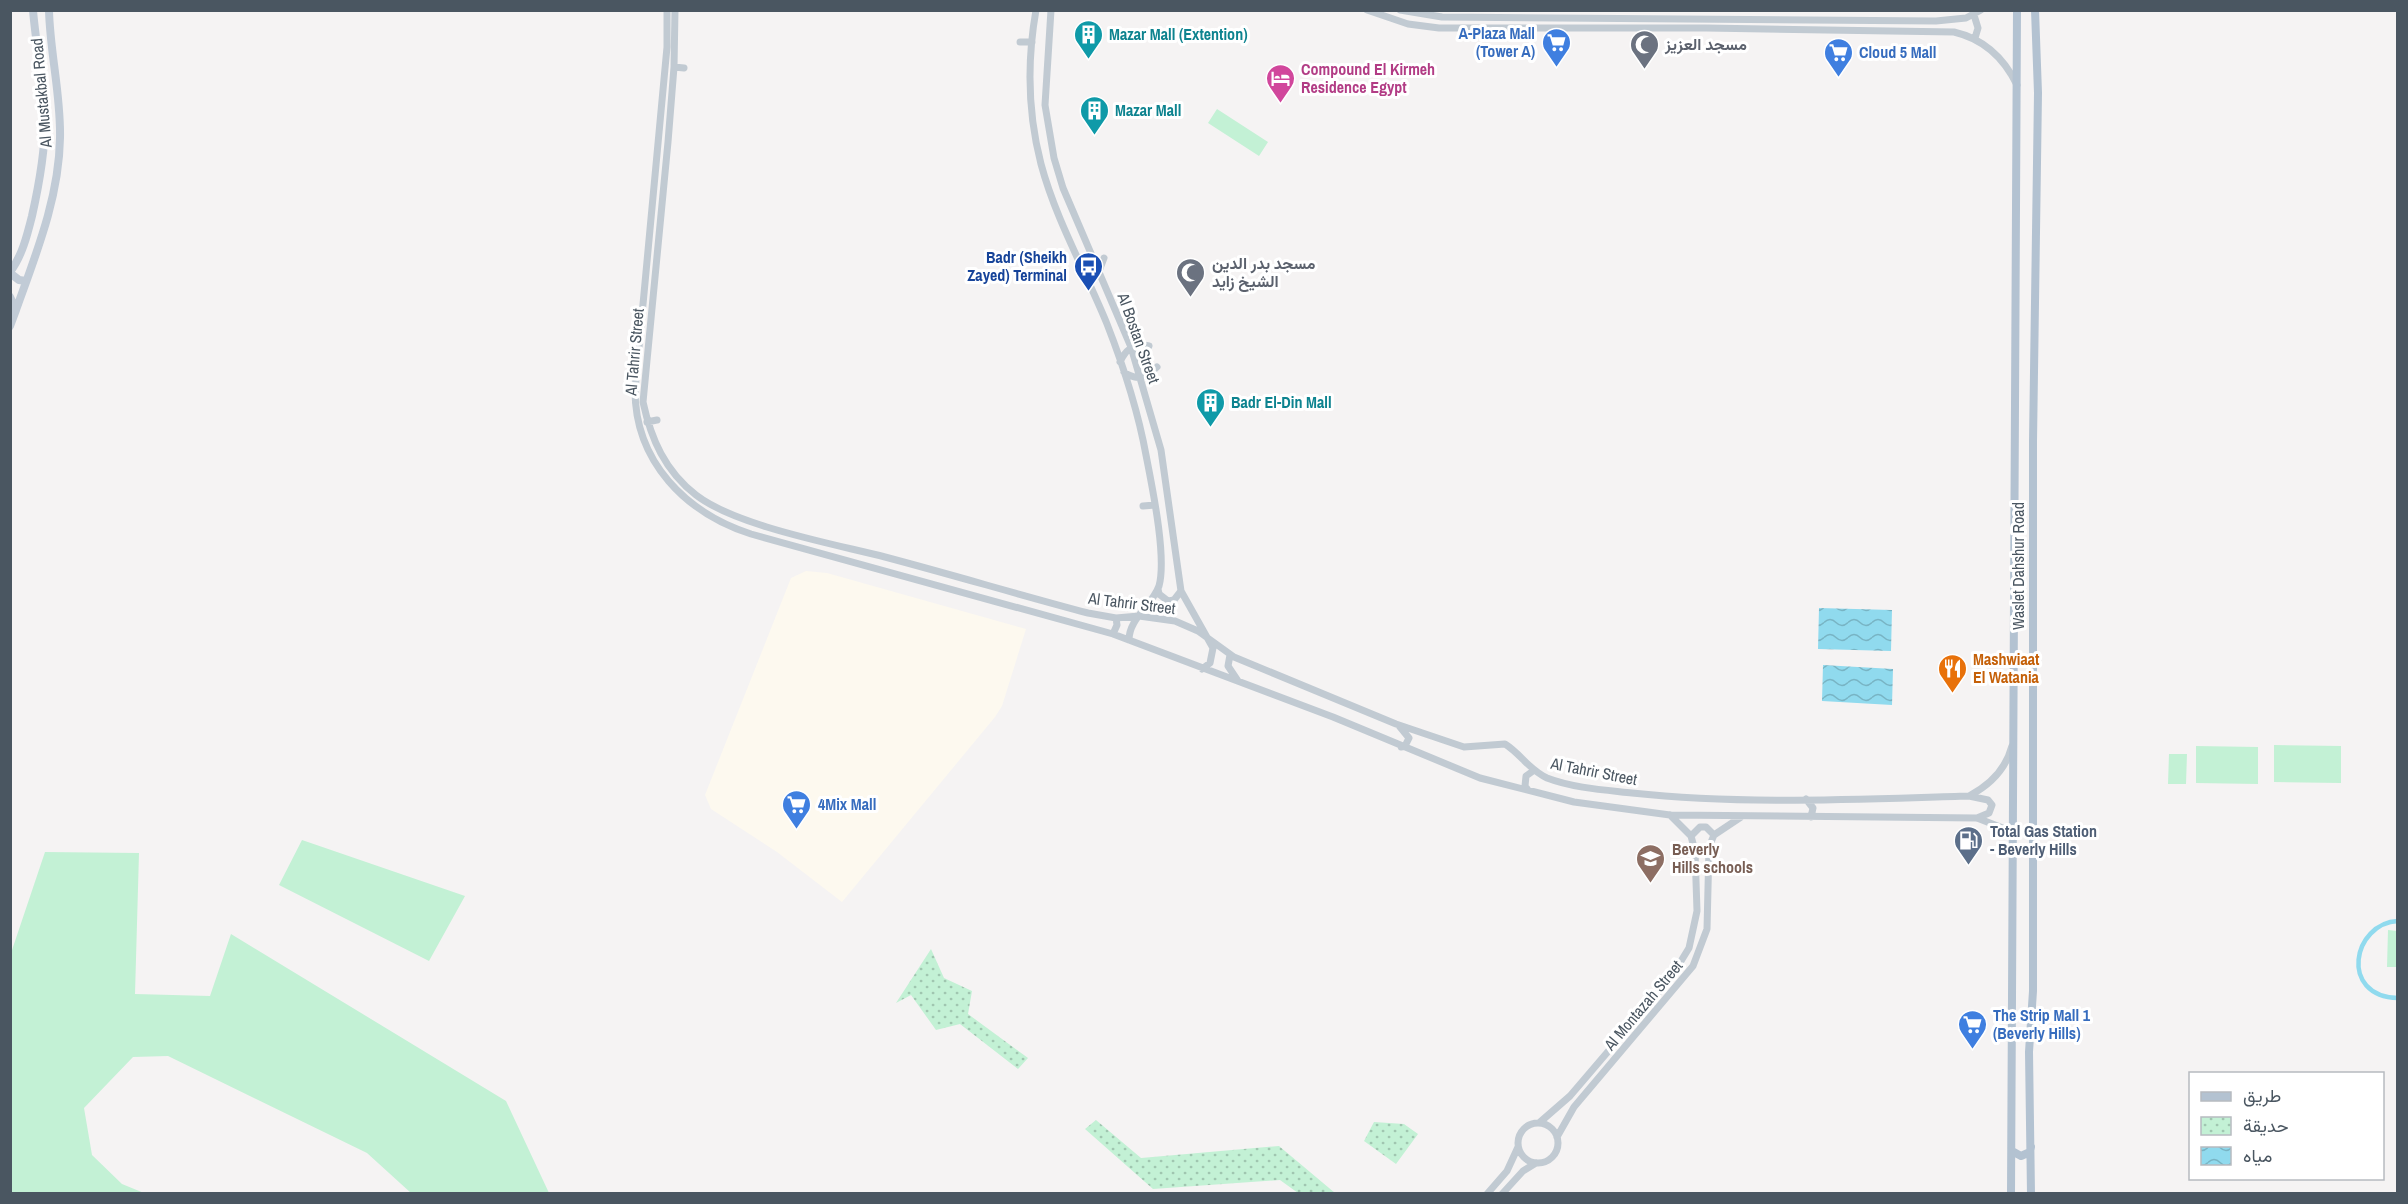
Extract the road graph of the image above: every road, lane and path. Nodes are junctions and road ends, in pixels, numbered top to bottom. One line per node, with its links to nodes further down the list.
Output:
1 (33, 10): 34 (main road, Al Mustakbal Road)
2 (49, 10): 35 (main road, Al Mustakbal Road)
3 (667, 10): 50 (street, Al Tahrir Street)
4 (675, 10): 21 (street, Al Tahrir Street)
5 (1036, 10): 20 (street, Al Bostan Street)
6 (1052, 10): 24 (street, Al Bostan Street)
7 (1367, 10): 15 (street)
8 (1400, 10): 12 (street)
9 (2017, 10): 23 (main road, Waslet Dahshur Road)
10 (2035, 10): 90 (main road, Waslet Dahshur Road)
11 (1977, 13): 14 (street); 18 (street)
12 (1429, 17): 13 (street); 15 (street)
13 (1667, 18): 14 (street); 16 (street)
14 (1867, 21): 17 (street)
15 (1428, 27): 16 (street)
16 (1668, 28): 17 (street)
17 (1868, 30): 18 (street)
18 (1975, 38): 23 (street)
19 (1020, 42): 20 (street)
20 (1032, 42): 25 (street, Al Bostan Street)
21 (674, 67): 22 (street); 28 (street, Al Tahrir Street)
22 (684, 68)
23 (2018, 87): 68 (main road, Waslet Dahshur Road)
24 (1046, 89): 25 (street); 26 (street, Al Bostan Street)
25 (1030, 95): 27 (street, Al Bostan Street)
26 (1046, 119): 27 (street); 33 (street, Al Bostan Street)
27 (1033, 122): 30 (street, Al Bostan Street)
28 (668, 142): 29 (street); 36 (street, Al Tahrir Street)
29 (677, 143)
30 (1038, 152): 31 (street); 43 (street, Al Bostan Street)
31 (1029, 154)
32 (1104, 258): 33 (street)
33 (1098, 271): 42 (street, Al Bostan Street)
34 (10, 273): 35 (main road)
35 (26, 281): 39 (main road, Al Mustakbal Road)
36 (653, 294): 37 (street); 48 (street, Al Tahrir Street)
37 (662, 294)
38 (10, 297): 39 (main road)
39 (16, 310): 40 (main road, Al Mustakbal Road)
40 (11, 327)
41 (1149, 346): 42 (street)
42 (1131, 347): 43 (street); 46 (street, Al Bostan Street)
43 (1120, 362): 45 (street, Al Bostan Street)
44 (1157, 368): 46 (street)
45 (1124, 372): 46 (street); 51 (street, Al Bostan Street)
46 (1141, 378): 56 (street, Al Bostan Street)
47 (657, 420): 48 (street)
48 (647, 422): 49 (street, Al Tahrir Street)
49 (678, 478): 50 (street); 53 (street, Al Tahrir Street)
50 (671, 484): 54 (street, Al Tahrir Street)
51 (1155, 505): 52 (street); 55 (street, Al Bostan Street)
52 (1143, 506)
53 (911, 564): 54 (street); 58 (street, Al Tahrir Street)
54 (909, 576): 59 (street, Al Tahrir Street)
55 (1158, 589): 56 (street); 57 (street)
56 (1181, 591): 61 (street, Al Bostan Street)
57 (1139, 616): 58 (street, Al Tahrir Street); 60 (street); 61 (street, Al Tahrir Street)
58 (1116, 618): 59 (street)
59 (1113, 634): 60 (street, Al Tahrir Street)
60 (1129, 640): 63 (street, Al Tahrir Street)
61 (1210, 641): 62 (street, Al Tahrir Street); 63 (street)
62 (1230, 655): 64 (street); 66 (street, Al Tahrir Street)
63 (1202, 669): 64 (street, Al Tahrir Street)
64 (1239, 682): 69 (street, Al Tahrir Street)
65 (1322, 682): 66 (street)
66 (1318, 690): 67 (street, Al Tahrir Street)
67 (1396, 724): 69 (street); 70 (street, Al Tahrir Street)
68 (2013, 740): 72 (street); 80 (main road, Waslet Dahshur Road)
69 (1401, 747): 71 (street, Al Tahrir Street)
70 (1533, 771): 71 (street); 73 (street, Al Tahrir Street)
71 (1528, 790): 75 (street, Al Tahrir Street)
72 (1969, 796): 74 (street, Al Tahrir Street); 79 (street)
73 (1805, 799): 74 (street, Al Tahrir Street); 78 (street)
74 (1838, 799): 76 (street)
75 (1671, 815): 77 (street, Al Tahrir Street); 82 (street)
76 (1840, 816): 78 (street, Al Tahrir Street); 79 (street, Al Tahrir Street)
77 (1742, 817): 78 (street, Al Tahrir Street); 81 (street)
78 (1811, 817)
79 (1977, 818): 80 (street, Al Tahrir Street)
80 (2013, 832): 91 (main road, Waslet Dahshur Road)
81 (1714, 835): 82 (street); 84 (street, Al Montazah Street)
82 (1691, 836): 83 (street, Al Montazah Street)
83 (1696, 869): 84 (street); 85 (street, Al Montazah Street)
84 (1711, 870): 86 (street, Al Montazah Street)
85 (1642, 1012): 86 (street); 87 (street, Al Montazah Street)
86 (1649, 1019): 88 (street, Al Montazah Street)
87 (1539, 1123): 88 (street); 89 (street)
88 (1557, 1137): 92 (street)
89 (1518, 1147): 92 (street); 95 (street)
90 (2031, 1147): 91 (main road); 94 (main road, Waslet Dahshur Road)
91 (2012, 1151): 93 (main road, Waslet Dahshur Road)
92 (1536, 1163): 96 (street)
93 (2011, 1189): 94 (main road)
94 (2031, 1192)
95 (1488, 1194)
96 (1502, 1194)

